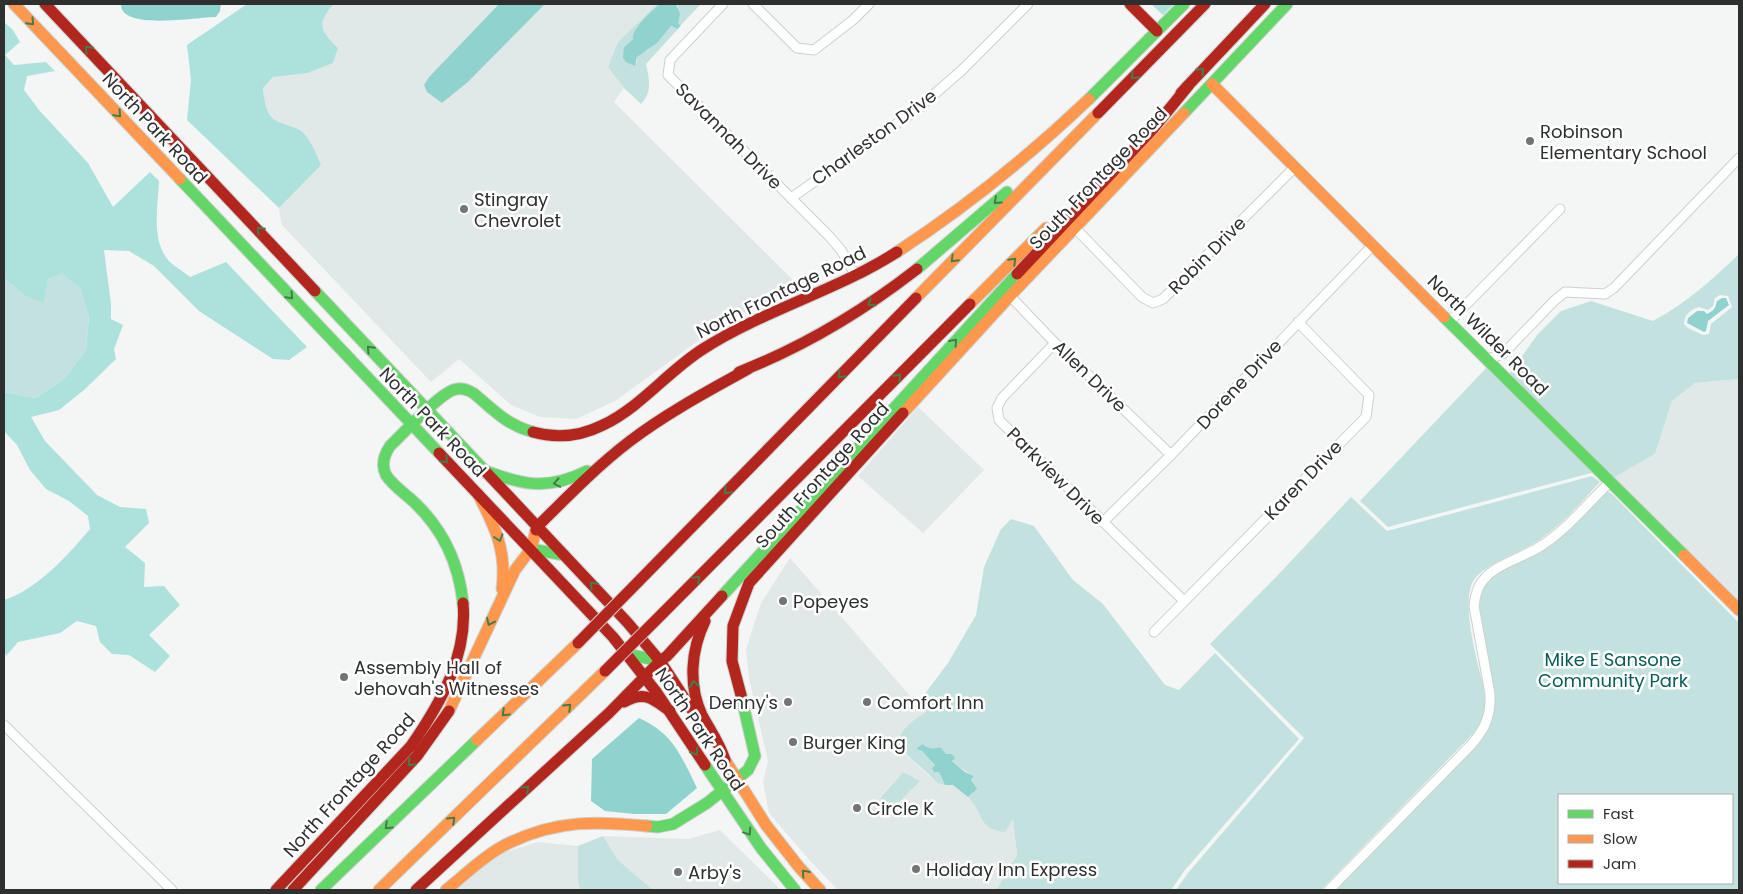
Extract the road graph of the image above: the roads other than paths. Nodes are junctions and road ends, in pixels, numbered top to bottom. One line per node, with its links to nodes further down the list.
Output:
1 (14, 4): 30 (main road, North Park Road, one-way to 30)
2 (45, 4): 29 (main road, North Park Road, one-way to 2)
3 (723, 4): 18 (street, Savannah Drive)
4 (753, 4): 5 (street)
5 (869, 4)
6 (1028, 4): 18 (street, Charleston Drive)
7 (1130, 4): 12 (main road)
8 (1184, 4): 12 (main road, North Frontage Road)
9 (1205, 4): 16 (main road, one-way to 16)
10 (1265, 4): 14 (main road, one-way to 10)
11 (1287, 4): 13 (main road, South Frontage Road)
12 (1157, 31): 22 (main road, North Frontage Road)
13 (1212, 84): 17 (main road, North Wilder Road); 20 (main road, South Frontage Road)
14 (1188, 86): 41 (main road, one-way to 14); 57 (main road, one-way to 14, bridge)
15 (1739, 158): 27 (street)
16 (1050, 161): 28 (main road, one-way to 28); 56 (main road, one-way to 56, bridge)
17 (1294, 168): 20 (street, Robin Drive); 21 (main road, North Wilder Road)
18 (791, 198): 22 (street)
19 (1560, 209): 25 (street)
20 (1075, 228): 23 (main road, South Frontage Road)
21 (1373, 245): 24 (street, Dorene Drive); 25 (main road, North Wilder Road)
22 (856, 276): 29 (main road, North Frontage Road)
23 (1010, 296): 26 (street, Allen Drive); 51 (main road, South Frontage Road)
24 (1298, 322): 31 (street, Dorene Drive); 40 (street, Karen Drive)
25 (1449, 322): 27 (main road, North Wilder Road)
26 (1054, 343): 31 (street, Allen Drive); 35 (street, Parkview Drive)
27 (1488, 359): 33 (main road, North Wilder Road)
28 (748, 369): 32 (main road, one-way to 32); 36 (main road)
29 (427, 410): 30 (main road, North Frontage Road); 32 (main road, North Park Road)
30 (412, 425): 34 (main road, North Park Road, one-way to 34); 54 (main road, North Frontage Road)
31 (1171, 456): 35 (street, Dorene Drive)
32 (484, 470): 36 (main road, North Park Road)
33 (1611, 481): 42 (main road, North Wilder Road); 62 (street)
34 (478, 494): 37 (main road, North Park Road); 39 (main road, one-way to 39)
35 (1103, 522): 40 (street, Parkview Drive)
36 (537, 527): 37 (main road); 38 (main road, North Park Road)
37 (531, 549): 38 (main road); 39 (main road); 44 (main road, North Park Road)
38 (564, 556): 45 (main road, North Park Road, one-way to 38)
39 (500, 601): 55 (main road, one-way to 55)
40 (1184, 601): 43 (street, Karen Drive)
41 (712, 609): 45 (main road); 50 (main road, one-way to 41)
42 (1739, 610)
43 (1154, 632)
44 (627, 654): 45 (main road); 46 (main road, North Park Road)
45 (660, 661): 46 (main road); 50 (main road, North Park Road)
46 (645, 676): 47 (main road, North Park Road); 48 (main road)
47 (670, 711): 48 (main road); 52 (main road, North Park Road, one-way to 52)
48 (609, 713): 58 (main road, one-way to 48)
49 (4, 724): 53 (street)
50 (725, 760): 51 (main road, North Park Road)
51 (736, 779): 52 (main road, South Frontage Road); 61 (main road, North Park Road, one-way to 51)
52 (721, 792): 59 (main road, South Frontage Road); 60 (main road, North Park Road, one-way to 60)
53 (172, 890)
54 (276, 890)
55 (293, 890)
56 (321, 890)
57 (379, 890)
58 (416, 890)
59 (446, 890)
60 (795, 890)
61 (820, 890)
62 (1329, 890)

